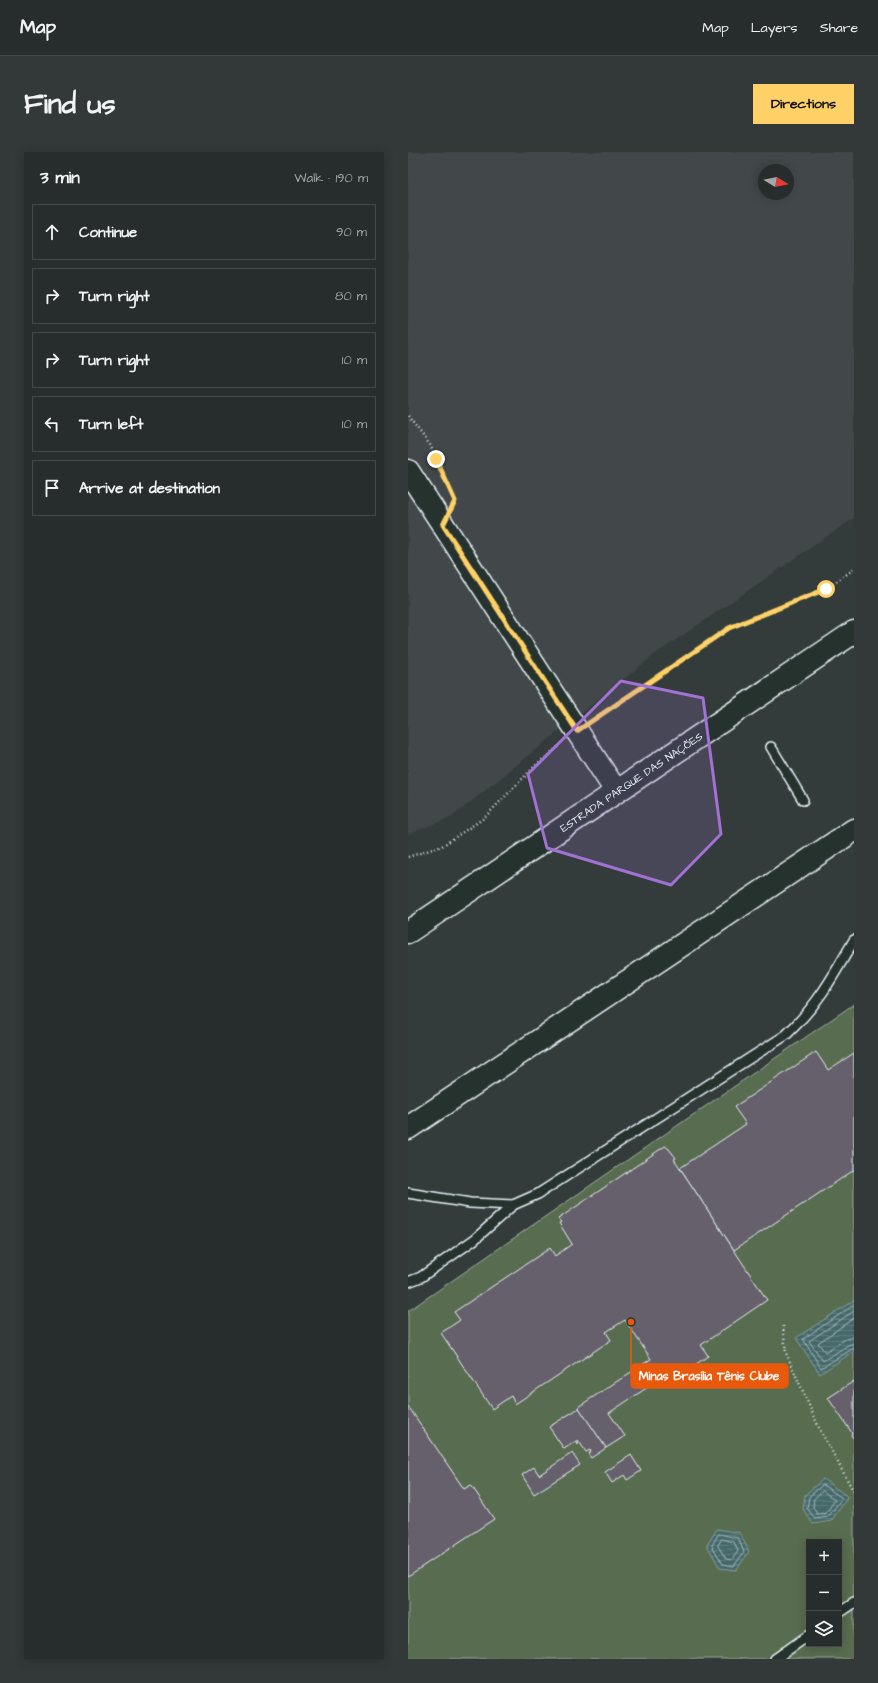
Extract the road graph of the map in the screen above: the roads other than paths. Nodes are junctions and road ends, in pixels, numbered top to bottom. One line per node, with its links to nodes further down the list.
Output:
1 (408, 471): 4 (main road)
2 (854, 632): 4 (main road, ESTRADA PARQUE DAS NAÇÕES)
3 (771, 747): 5 (lane)
4 (616, 791): 7 (main road, ESTRADA PARQUE DAS NAÇÕES)
5 (803, 800)
6 (854, 830): 9 (main road)
7 (408, 932)
8 (854, 940): 11 (lane)
9 (408, 1128)
10 (408, 1193): 11 (lane)
11 (513, 1205): 12 (lane)
12 (408, 1282)
13 (854, 1603): 14 (lane)
14 (842, 1611)
15 (806, 1636): 16 (lane)
16 (775, 1659)

